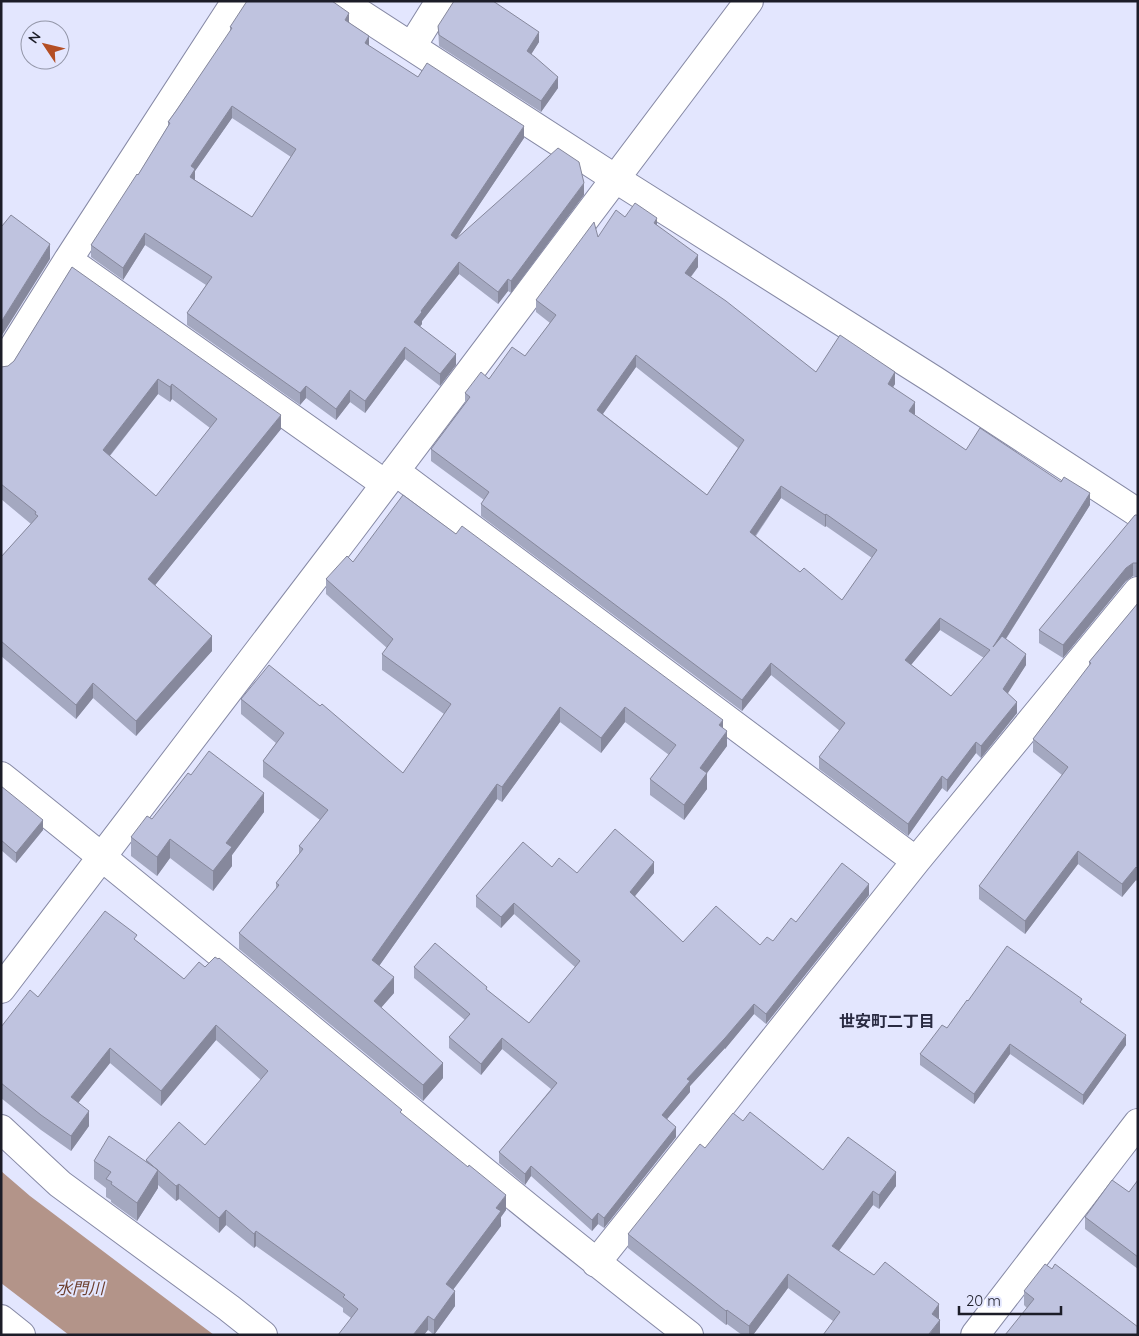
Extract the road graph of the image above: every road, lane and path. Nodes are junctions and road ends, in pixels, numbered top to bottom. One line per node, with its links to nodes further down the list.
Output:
1 (236, 1): 7 (street)
2 (341, 1): 5 (street)
3 (440, 1): 5 (street)
4 (749, 1): 6 (street)
5 (412, 46): 6 (street)
6 (616, 179): 9 (street); 10 (street)
7 (68, 260): 8 (street); 9 (street)
8 (1, 367)
9 (390, 478): 13 (street); 14 (street)
10 (1138, 513)
11 (1138, 591): 14 (street)
12 (1, 776): 13 (street)
13 (102, 856): 15 (street); 18 (street)
14 (916, 861): 18 (street)
15 (1, 989)
16 (1, 1129): 21 (street)
17 (1134, 1135): 23 (street)
18 (596, 1263): 22 (street)
19 (1, 1319): 20 (street)
20 (21, 1335)
21 (263, 1335)
22 (689, 1335)
23 (975, 1335)

